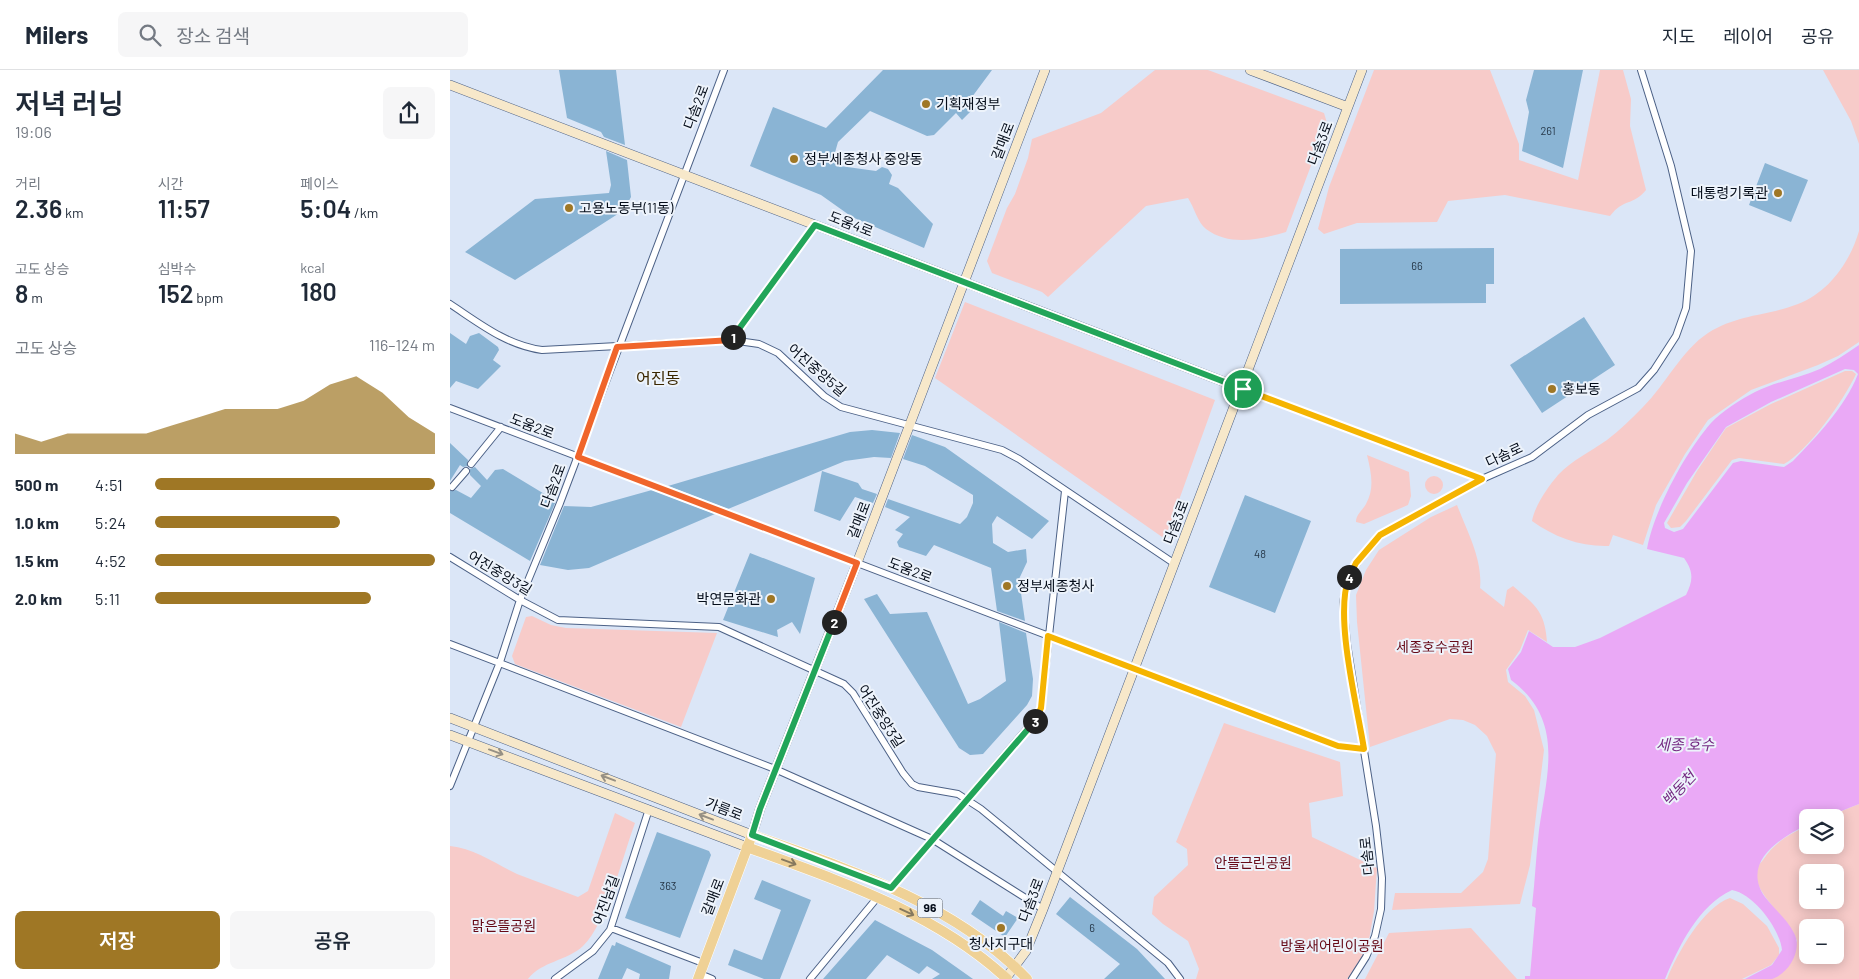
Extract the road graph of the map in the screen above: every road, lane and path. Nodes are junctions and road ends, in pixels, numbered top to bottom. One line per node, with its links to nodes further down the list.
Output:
1 (724, 70): 8 (street, 다솜2로)
2 (1045, 70): 10 (street, 갈매로)
3 (1250, 70): 7 (street)
4 (1362, 70): 7 (street, 다솜3로)
5 (1641, 70): 21 (street, 다솜로)
6 (450, 85): 8 (street, 도움4로)
7 (1348, 107): 14 (street, 다솜3로)
8 (684, 174): 9 (street, 도움4로); 13 (street, 다솜2로)
9 (815, 225): 10 (street, 도움4로); 12 (street)
10 (963, 280): 14 (street, 도움4로); 17 (street, 갈매로)
11 (450, 304): 13 (street, 어진중앙5길)
12 (732, 340): 13 (street, 어진중앙5길); 17 (street, 어진중앙5길)
13 (617, 347): 18 (street, 다솜2로)
14 (1243, 389): 21 (street); 26 (street, 다솜3로)
15 (450, 408): 16 (street, 도움2로)
16 (501, 427): 18 (street, 도움2로); 19 (street)
17 (909, 427): 23 (street, 어진중앙5길); 25 (street, 갈매로)
18 (578, 457): 25 (street, 도움2로); 27 (street, 다솜2로)
19 (471, 464)
20 (466, 470): 22 (street)
21 (1482, 479): 37 (street, 다솜로)
22 (452, 487)
23 (1065, 491): 26 (street, 어진중앙5길); 28 (street)
24 (450, 557): 27 (street, 어진중앙3길)
25 (857, 563): 28 (street, 도움2로); 32 (street, 갈매로)
26 (1175, 564): 31 (street, 다솜3로)
27 (520, 600): 30 (street, 다솜2로); 32 (street, 어진중앙3길)
28 (1048, 636): 31 (street, 도움2로); 40 (street)
29 (450, 644): 30 (street)
30 (500, 662): 34 (street, 다솜2로); 38 (street)
31 (1135, 668): 37 (street, 도움2로); 45 (street, 다솜3로)
32 (815, 670): 38 (street, 갈매로); 40 (street, 어진중앙3길)
33 (450, 718): 34 (street, 가름로)
34 (473, 726): 36 (street, 다솜2로); 42 (street, 가름로, one-way to 34)
35 (450, 735): 36 (street, 가름로)
36 (468, 741): 39 (street, 다솜2로); 41 (street, 가름로, one-way to 41)
37 (1364, 749): 59 (street, 다솜로)
38 (776, 769): 42 (street, 갈매로); 43 (street)
39 (450, 786)
40 (967, 799): 43 (street); 45 (street, 어진중앙3길)
41 (649, 809): 44 (street, 가름로); 49 (street, 어진남길)
42 (752, 835): 44 (main road, 갈매로); 46 (main road, 가름로 / 96)
43 (932, 839): 46 (street); 48 (street)
44 (747, 847): 47 (main road, 가름로 / 96, one-way to 47); 50 (main road, 갈매로)
45 (1057, 871): 48 (street, 다솜3로); 58 (street, 어진중앙3길)
46 (891, 888): 51 (main road, 가름로 / 96)
47 (877, 898): 55 (street); 56 (main road, 가름로 / 96, one-way to 56)
48 (1043, 909): 51 (street, 다솜3로)
49 (611, 928): 50 (street); 53 (street, 어진남길)
50 (703, 963): 52 (main road, 갈매로)
51 (1016, 967): 56 (street, 다솜3로); 57 (main road, 가름로 / 96)
52 (699, 977): 54 (street)
53 (555, 979)
54 (712, 979)
55 (810, 979)
56 (1006, 979)
57 (1027, 979)
58 (1180, 979)
59 (1352, 979)

